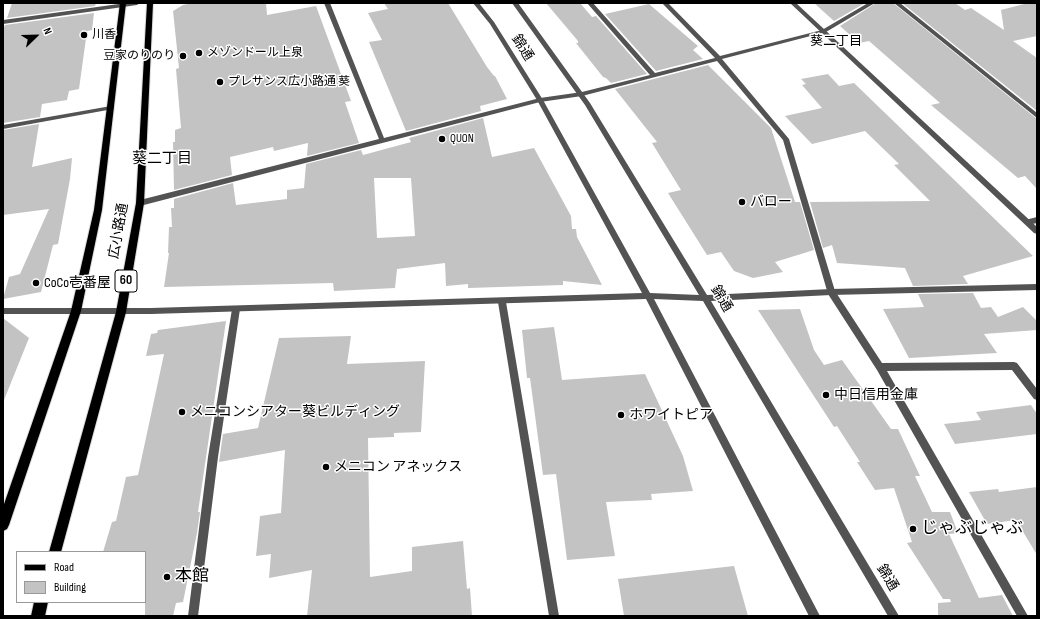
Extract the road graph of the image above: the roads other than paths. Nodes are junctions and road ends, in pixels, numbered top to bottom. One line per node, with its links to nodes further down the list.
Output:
1 (137, 3): 11 (street)
2 (150, 3): 22 (main road, 広小路通 / 60)
3 (327, 3): 21 (street)
4 (476, 3): 17 (street, 錦通)
5 (515, 3): 16 (street, 錦通)
6 (590, 3): 15 (street)
7 (665, 3): 14 (street)
8 (793, 3): 13 (street)
9 (872, 3): 13 (street)
10 (897, 3): 19 (street)
11 (123, 4): 12 (street); 18 (main road, 広小路通)
12 (3, 22)
13 (824, 31): 14 (street); 24 (street)
14 (718, 58): 15 (street); 27 (street)
15 (653, 75): 16 (street)
16 (582, 94): 17 (street); 29 (street, 錦通)
17 (540, 100): 21 (street); 28 (street, 錦通)
18 (111, 108): 20 (street); 33 (main road, 広小路通)
19 (1037, 116)
20 (3, 127)
21 (382, 140): 22 (street)
22 (140, 203): 34 (main road, 広小路通 / 60)
23 (1037, 220): 24 (street)
24 (1028, 222): 25 (street)
25 (1037, 231)
26 (1037, 287): 27 (street)
27 (831, 292): 29 (street); 35 (street)
28 (648, 296): 29 (street); 30 (street); 43 (street, 錦通)
29 (706, 298): 44 (street, 錦通)
30 (502, 302): 31 (street); 42 (street)
31 (236, 309): 34 (street); 41 (street)
32 (3, 311): 33 (street)
33 (76, 311): 34 (street); 37 (main road, 広小路通)
34 (121, 312): 38 (main road, 広小路通 / 60)
35 (880, 367): 36 (street); 45 (street)
36 (1037, 396)
37 (3, 525)
38 (55, 551)
39 (41, 603): 40 (main road)
40 (38, 616)
41 (193, 616)
42 (554, 616)
43 (815, 616)
44 (894, 616)
45 (1023, 616)

